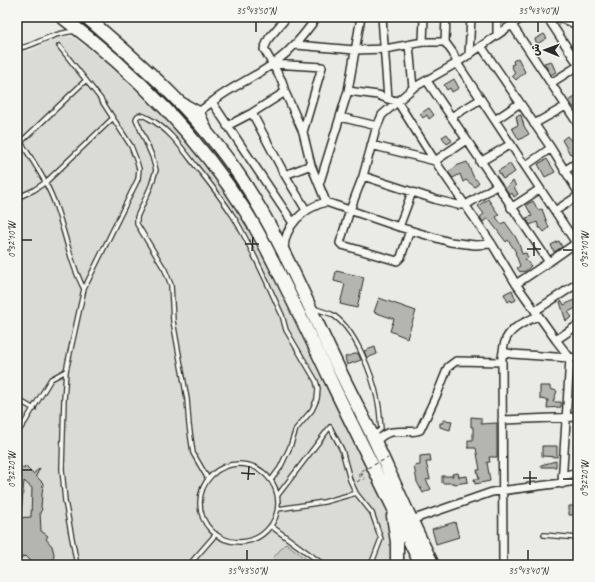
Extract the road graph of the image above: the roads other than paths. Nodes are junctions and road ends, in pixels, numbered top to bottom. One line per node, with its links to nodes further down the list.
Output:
1 (62, 17): 16 (highway)
2 (86, 17): 37 (highway)
3 (287, 17): 29 (street)
4 (317, 17): 20 (street)
5 (361, 17): 26 (street)
6 (382, 17): 25 (street)
7 (424, 17): 18 (street)
8 (446, 17): 19 (street)
9 (471, 17): 27 (street)
10 (497, 17): 17 (street)
11 (523, 17): 14 (street)
12 (547, 17): 30 (street)
13 (557, 17): 15 (street)
14 (512, 25): 17 (street); 33 (street)
15 (578, 25)
16 (79, 30): 24 (lane); 118 (highway)
17 (497, 35): 23 (street)
18 (423, 42): 19 (street); 21 (street)
19 (445, 42): 28 (street)
20 (296, 45): 26 (street); 29 (street)
21 (409, 45): 25 (street); 34 (street)
22 (59, 46): 31 (lane)
23 (481, 46): 27 (street); 42 (street)
24 (17, 48)
25 (385, 49): 26 (street); 38 (street)
26 (355, 50): 35 (street)
27 (469, 55): 28 (street)
28 (457, 63): 32 (street); 39 (street)
29 (273, 64): 36 (street); 41 (street); 54 (street)
30 (578, 65): 33 (street)
31 (86, 80): 48 (lane); 58 (lane)
32 (427, 81): 34 (street); 47 (street)
33 (551, 83): 43 (street)
34 (413, 88): 40 (street)
35 (348, 91): 38 (street); 46 (street)
36 (285, 92): 45 (street); 54 (street)
37 (175, 98): 44 (street); 56 (highway)
38 (388, 98): 40 (street)
39 (480, 99): 47 (street); 49 (street)
40 (397, 101): 53 (street); 62 (street)
41 (212, 102): 44 (street); 52 (street)
42 (520, 103): 49 (street); 50 (street)
43 (566, 106): 50 (street); 51 (street)
44 (200, 111): 56 (street)
45 (252, 113): 52 (street); 68 (street)
46 (340, 117): 53 (street); 71 (street)
47 (450, 117): 57 (street)
48 (113, 118): 70 (lane); 94 (lane)
49 (495, 120): 59 (street)
50 (534, 124): 61 (street)
51 (578, 124)
52 (227, 126): 84 (street)
53 (377, 126): 60 (street)
54 (303, 132): 65 (street)
55 (17, 138): 58 (lane)
56 (213, 140): 87 (highway)
57 (466, 140): 62 (street); 63 (street)
58 (21, 142): 70 (lane)
59 (510, 144): 63 (street); 66 (street)
60 (371, 145): 62 (street); 69 (street)
61 (551, 148): 66 (street); 67 (street)
62 (435, 161): 79 (street)
63 (480, 162): 72 (street)
64 (578, 162): 67 (street)
65 (311, 165): 68 (street); 71 (street)
66 (525, 166): 73 (street)
67 (564, 171): 75 (street)
68 (285, 175): 81 (street)
69 (363, 176): 74 (street); 82 (street)
70 (46, 182): 77 (lane); 94 (lane)
71 (319, 185): 78 (street)
72 (496, 186): 79 (street); 80 (street)
73 (540, 189): 80 (street); 83 (street)
74 (412, 192): 79 (street); 85 (street)
75 (578, 192)
76 (578, 196): 83 (street)
77 (17, 198)
78 (326, 202): 81 (street); 82 (street)
79 (466, 205): 88 (street)
80 (511, 208): 91 (street)
81 (306, 210): 84 (street)
82 (350, 210): 85 (street); 86 (street)
83 (555, 212): 89 (street)
84 (292, 226): 87 (street); 90 (street)
85 (399, 227): 86 (street)
86 (410, 230): 88 (street)
87 (273, 231): 90 (highway)
88 (492, 244): 93 (street)
89 (577, 244): 91 (street)
90 (284, 254): 95 (highway)
91 (549, 262): 93 (street)
92 (578, 283): 96 (street)
93 (516, 284): 96 (street)
94 (84, 289): 102 (lane)
95 (310, 308): 109 (highway); 109 (lane)
96 (537, 313): 98 (street); 99 (street)
97 (578, 325): 98 (street)
98 (556, 340): 100 (street)
99 (503, 352): 100 (street); 101 (street)
100 (574, 357): 105 (street)
101 (502, 362): 107 (street); 109 (street)
102 (66, 371): 104 (lane); 125 (lane)
103 (17, 399): 104 (lane)
104 (34, 408): 108 (lane)
105 (567, 417): 106 (street); 107 (street); 113 (street)
106 (578, 417)
107 (502, 420): 115 (street)
108 (17, 433)
109 (375, 438): 120 (street); 131 (highway)
110 (578, 472): 113 (street)
111 (208, 480): 112 (lane); 112 (lane); 122 (lane)
112 (271, 480): 117 (lane)
113 (562, 480): 114 (street); 115 (street)
114 (578, 481)
115 (503, 490): 120 (street); 133 (street)
116 (356, 493): 117 (lane); 119 (lane); 128 (lane)
117 (278, 495): 119 (lane)
118 (390, 499): 129 (highway); 130 (highway)
119 (278, 509): 121 (lane)
120 (417, 518): 132 (street)
121 (271, 526): 122 (lane); 127 (lane)
122 (216, 534): 126 (lane)
123 (544, 535): 124 (lane)
124 (578, 538)
125 (76, 565)
126 (189, 565)
127 (324, 565)
128 (371, 565)
129 (397, 565)
130 (420, 565)
131 (433, 565)
132 (439, 565)
133 (503, 565)

